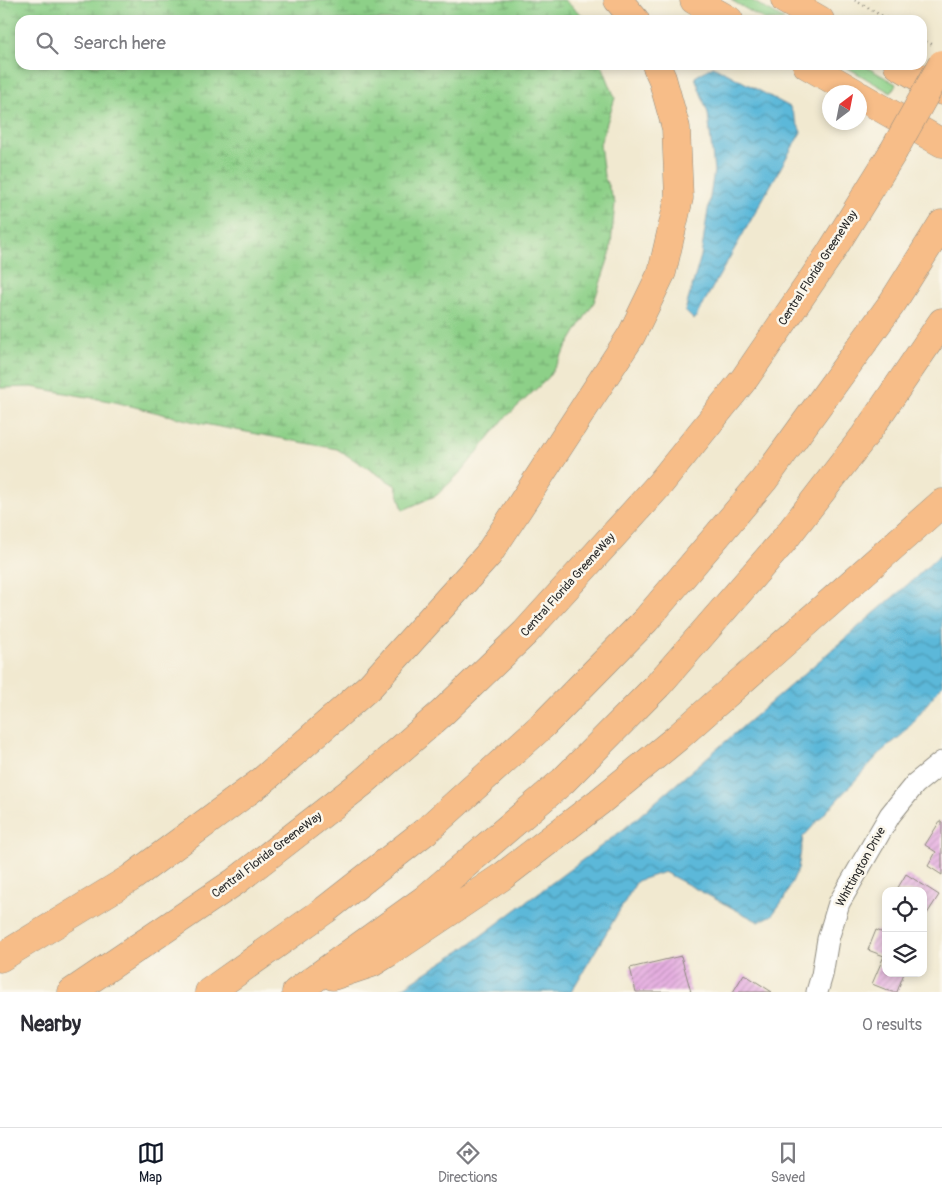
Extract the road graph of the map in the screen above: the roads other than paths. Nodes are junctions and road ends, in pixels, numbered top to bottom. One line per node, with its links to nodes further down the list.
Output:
1 (618, 0): 4 (main road)
2 (694, 0): 5 (main road)
3 (785, 0): 6 (main road)
4 (630, 15)
5 (720, 15)
6 (811, 15)
7 (942, 64): 21 (main road, Central Florida GreeneWay, bridge)
8 (658, 70): 19 (main road)
9 (816, 70): 11 (main road)
10 (907, 70): 12 (main road)
11 (842, 85)
12 (942, 90)
13 (867, 100): 14 (main road)
14 (942, 143)
15 (942, 224): 22 (main road)
16 (942, 322): 20 (main road)
17 (942, 504): 20 (main road)
18 (942, 762): 23 (street, Whittington Drive)
19 (0, 958)
20 (303, 988)
21 (72, 992)
22 (209, 992)
23 (817, 992)

